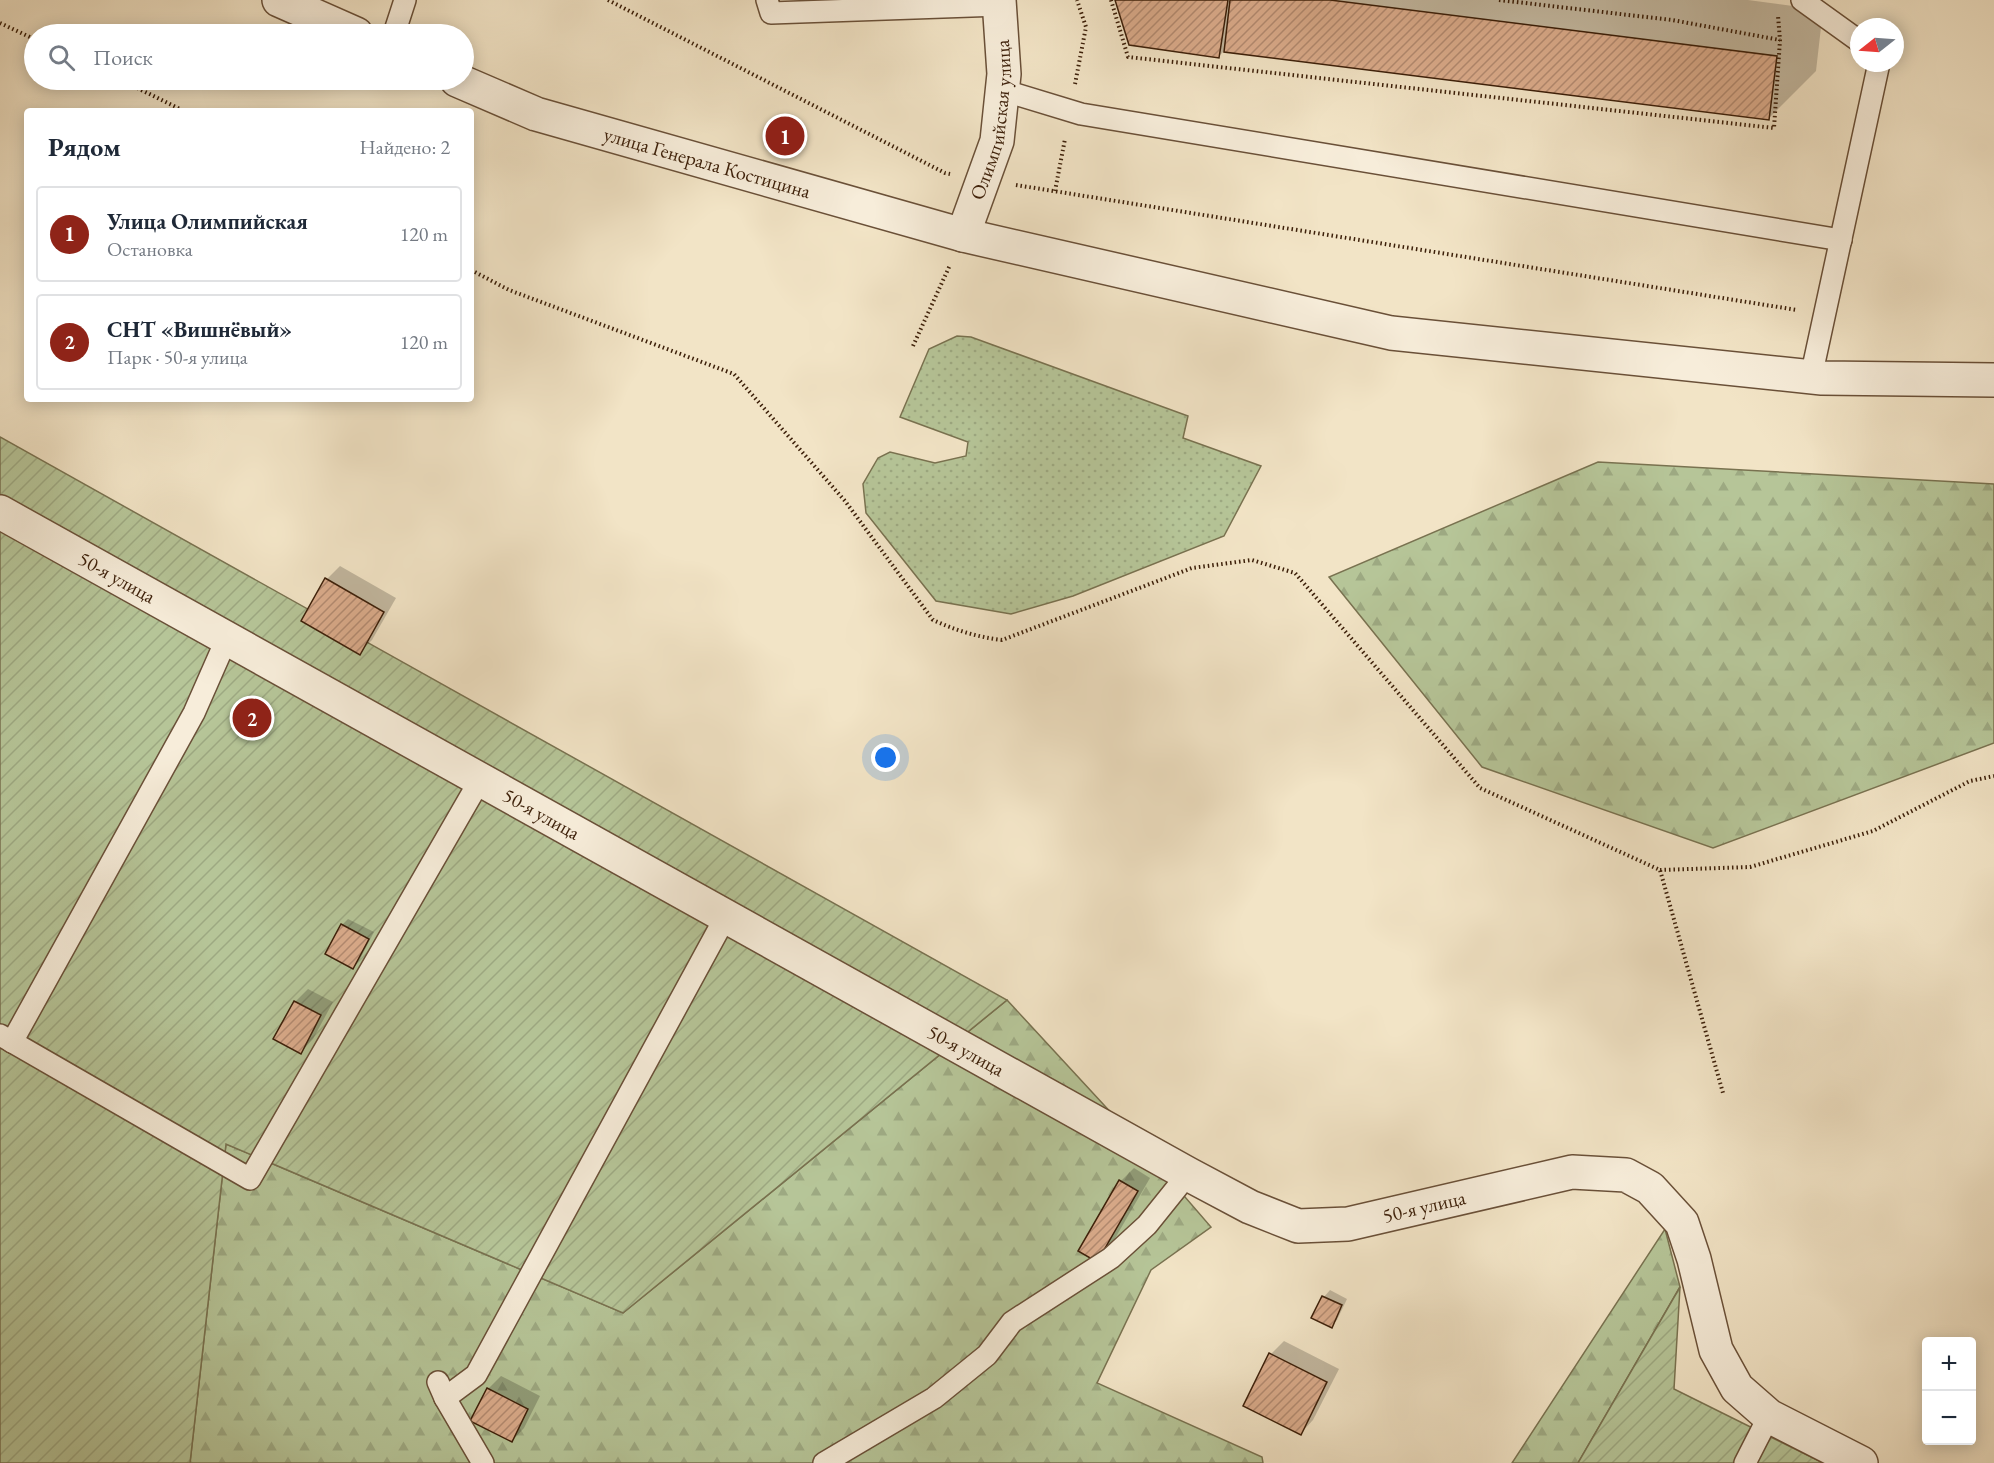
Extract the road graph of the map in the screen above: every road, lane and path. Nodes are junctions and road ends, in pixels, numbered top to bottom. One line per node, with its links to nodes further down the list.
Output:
1 (279, 0): 11 (street)
2 (405, 0): 12 (lane)
3 (608, 0): 21 (path)
4 (767, 0): 8 (lane)
5 (1111, 0): 15 (path)
6 (1499, 0): 15 (path)
7 (1802, 0): 14 (lane)
8 (999, 2): 19 (street, Олимпийская улица)
9 (1778, 10): 15 (path)
10 (0, 23): 13 (path)
11 (333, 24)
12 (397, 24)
13 (24, 34)
14 (1850, 34)
15 (1780, 40)
16 (1877, 72): 23 (lane)
17 (474, 87): 22 (street, улица Генерала Костицина)
18 (141, 90): 20 (path)
19 (1002, 90): 21 (street, Олимпийская улица); 23 (lane)
20 (178, 108)
21 (983, 179): 22 (street, Олимпийская улица); 25 (path)
22 (963, 235): 26 (path); 27 (street, улица Генерала Костицина)
23 (1840, 240): 25 (lane)
24 (474, 272): 33 (path)
25 (1825, 315): 27 (lane)
26 (913, 346)
27 (1811, 376): 28 (street, улица Генерала Костицина)
28 (1994, 380)
29 (0, 512): 30 (street, 50-я улица)
30 (226, 638): 32 (street, 50-я улица); 35 (lane)
31 (1994, 777): 33 (path)
32 (480, 780): 34 (street, 50-я улица); 35 (lane)
33 (1660, 870): 36 (path)
34 (726, 916): 37 (street, 50-я улица); 39 (lane)
35 (6, 1039)
36 (1723, 1093)
37 (1188, 1174): 38 (street, 50-я улица); 40 (lane)
38 (1769, 1416): 41 (lane); 42 (street, 50-я улица)
39 (483, 1463)
40 (824, 1463)
41 (1746, 1463)
42 (1861, 1463)

